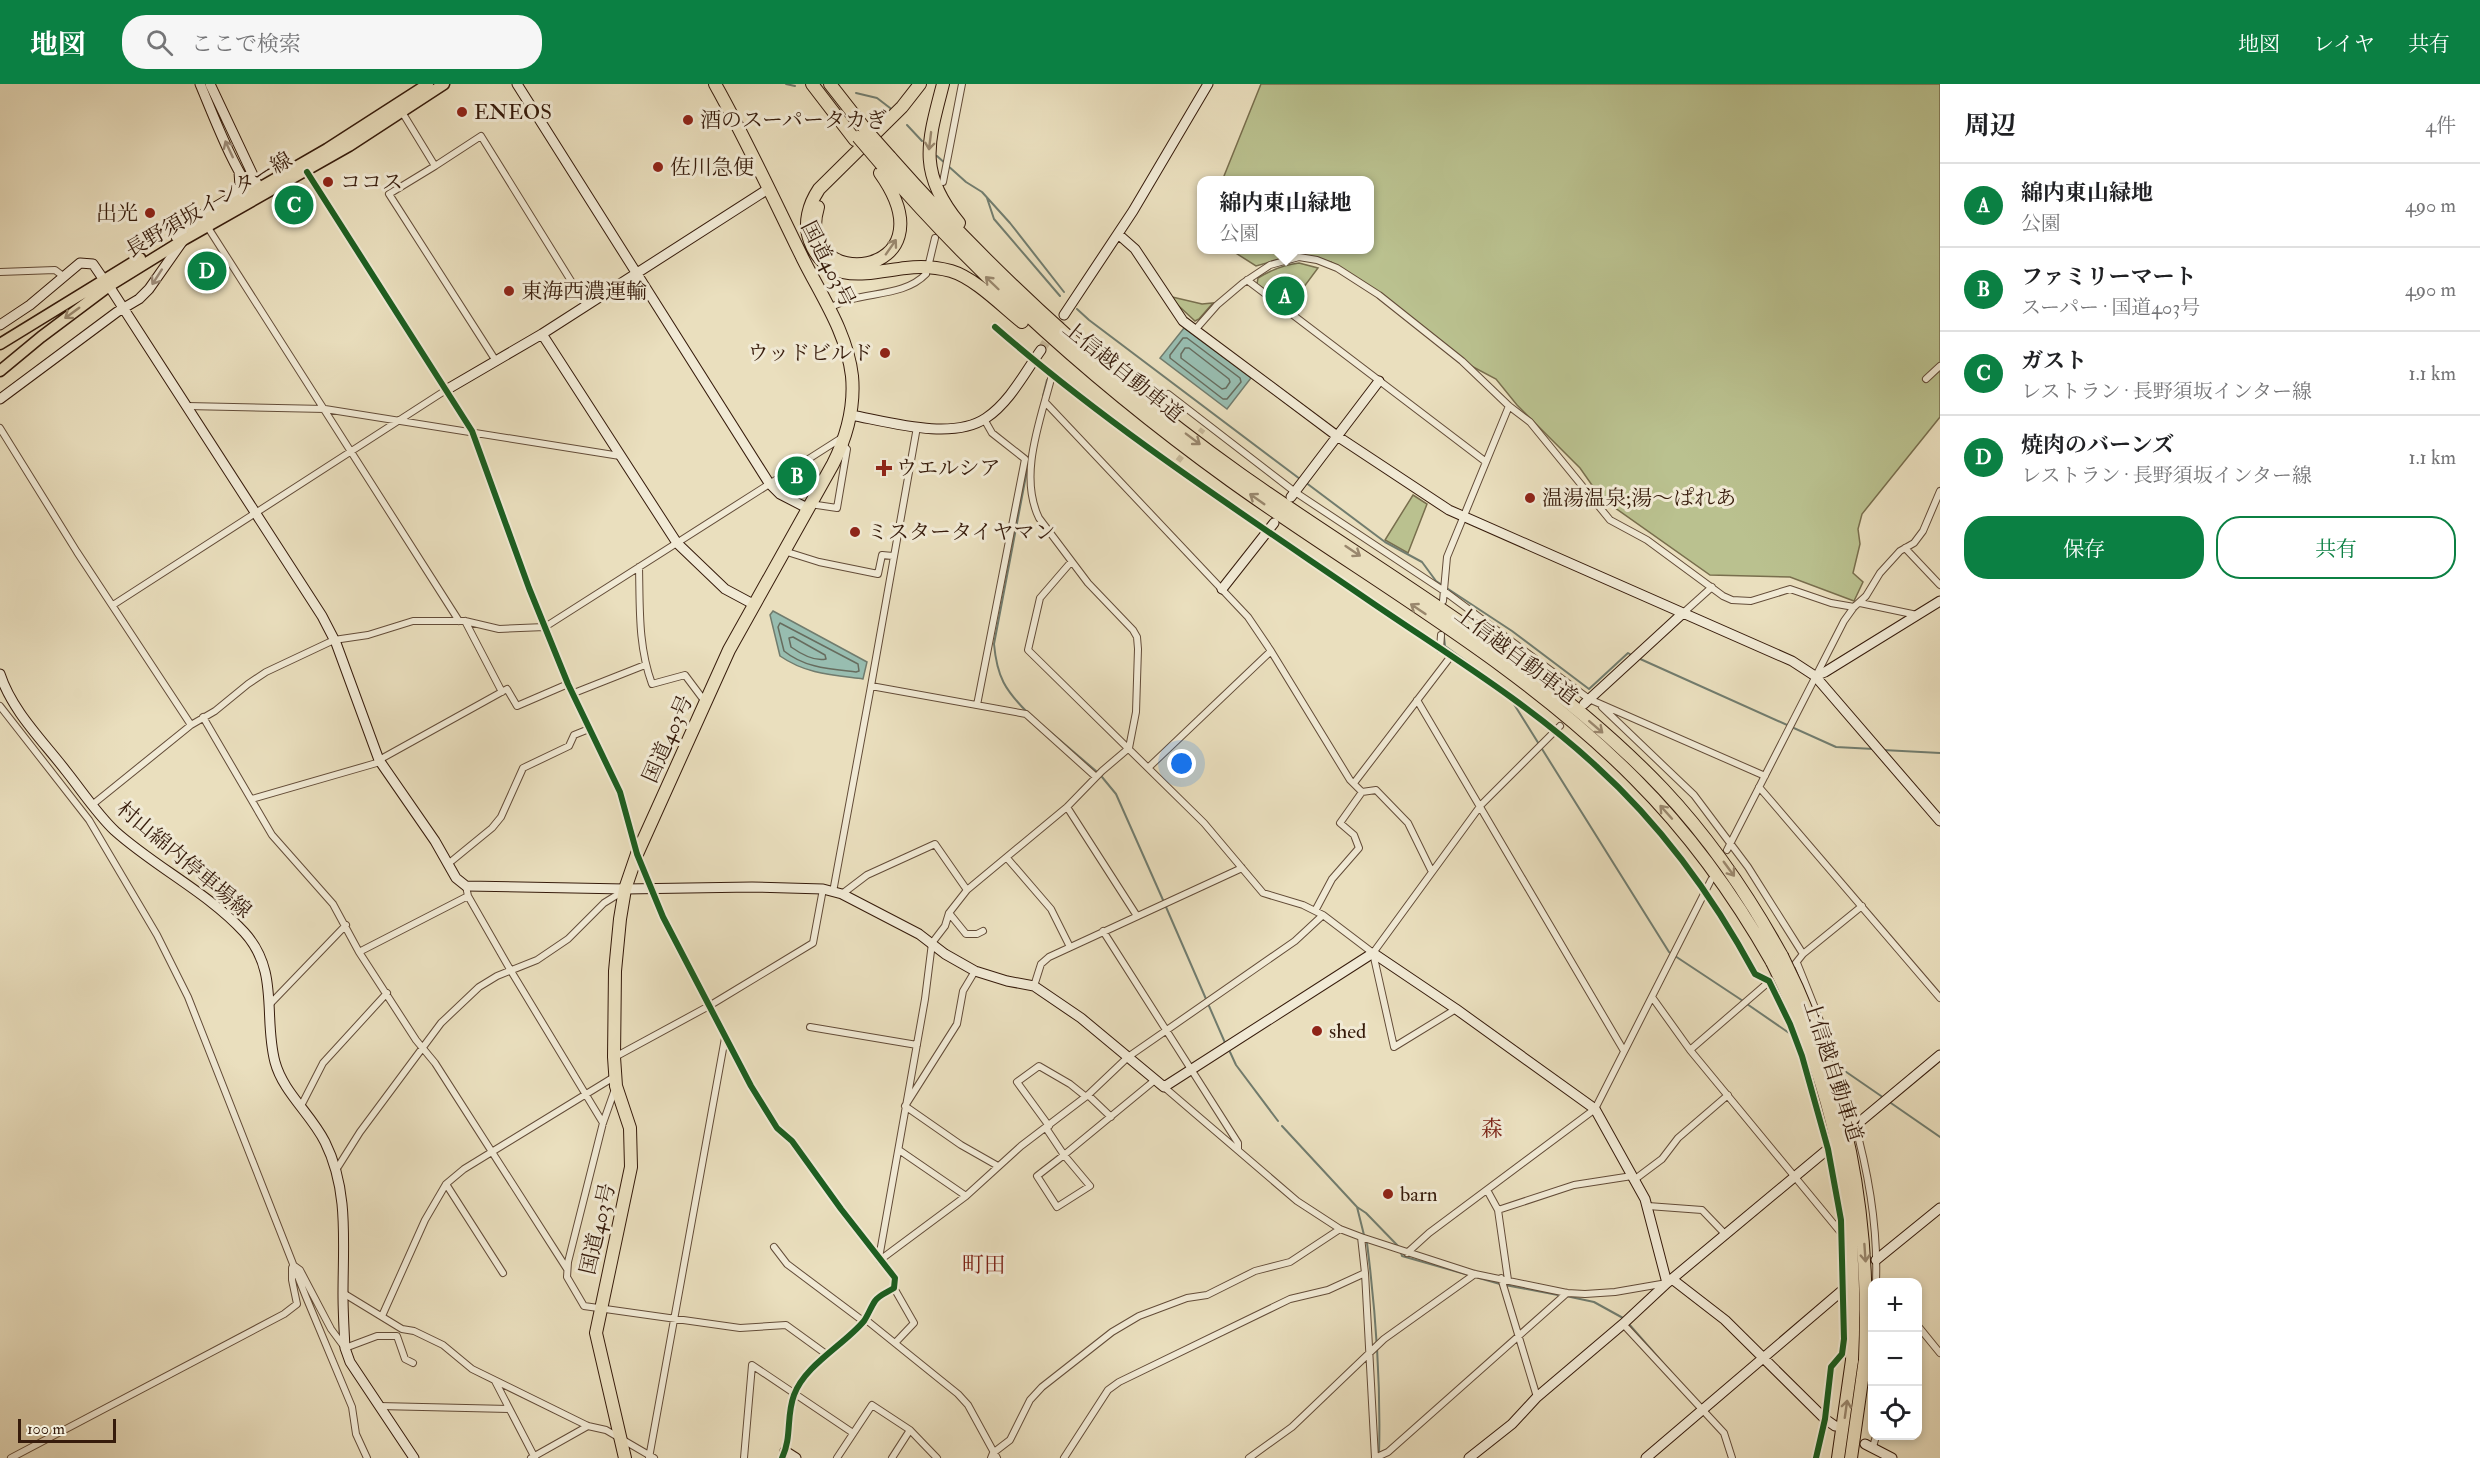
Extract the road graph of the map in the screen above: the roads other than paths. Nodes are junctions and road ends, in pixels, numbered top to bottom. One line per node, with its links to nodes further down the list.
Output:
1 (200, 84): 18 (street, one-way to 1)
2 (210, 84): 22 (street)
3 (428, 84): 22 (main road, 長野須坂インター線)
4 (444, 84): 14 (main road, 長野須坂インター線)
5 (517, 84): 29 (street)
6 (715, 84): 21 (highway, 国道403号)
7 (814, 84): 15 (highway)
8 (830, 84): 15 (highway)
9 (920, 84): 52 (highway)
10 (928, 84): 16 (highway, one-way to 16)
11 (943, 84): 43 (highway, one-way to 43)
12 (962, 84): 20 (street)
13 (1208, 84): 24 (street)
14 (402, 112): 17 (street); 19 (main road, 長野須坂インター線)
15 (860, 135): 16 (highway)
16 (883, 164): 43 (highway, 上信越自動車道); 52 (highway, 上信越自動車道, one-way to 16)
17 (435, 166): 34 (street); 46 (street)
18 (238, 168): 22 (street); 25 (street)
19 (307, 171): 22 (main road, 長野須坂インター線); 53 (street)
20 (943, 180)
21 (768, 189): 29 (street); 35 (highway, 国道403号)
22 (256, 193): 23 (main road, 長野須坂インター線); 25 (main road, 長野須坂インター線)
23 (207, 226): 25 (main road, 長野須坂インター線); 59 (street)
24 (1118, 234): 37 (street); 40 (street)
25 (181, 238): 33 (main road, 長野須坂インター線); 36 (street, one-way to 36)
26 (935, 238): 27 (street)
27 (929, 263)
28 (0, 272): 31 (street)
29 (638, 272): 34 (street); 71 (street)
30 (926, 274): 35 (street)
31 (63, 276): 33 (street); 38 (street)
32 (1247, 280): 40 (street); 51 (street); 58 (street)
33 (107, 283): 36 (street); 42 (main road, 長野須坂インター線); 48 (main road, 長野須坂インター線, one-way to 48)
34 (586, 305): 41 (street)
35 (830, 308): 60 (highway, 国道403号)
36 (124, 310): 55 (street); 57 (street)
37 (1064, 315)
38 (0, 325)
39 (995, 327): 45 (street)
40 (1195, 330): 66 (street)
41 (542, 334): 46 (street); 69 (street)
42 (0, 344)
43 (1075, 344): 161 (highway, 上信越自動車道, one-way to 161)
44 (1041, 350): 45 (street)
45 (1034, 360): 49 (street); 61 (street)
46 (496, 361): 53 (street)
47 (1940, 366): 50 (street)
48 (0, 371)
49 (1052, 375): 56 (street); 77 (street)
50 (1926, 379)
51 (1379, 381): 66 (street); 70 (street)
52 (1110, 389): 161 (highway, 上信越自動車道, one-way to 52)
53 (446, 390): 62 (street); 65 (street)
54 (1168, 394): 73 (street)
55 (0, 399)
56 (1045, 402): 82 (street); 86 (street)
57 (187, 406): 59 (street); 75 (street)
58 (1509, 406): 70 (street); 85 (street)
59 (325, 409): 62 (street); 68 (street)
60 (851, 415): 63 (street); 67 (highway, 国道403号)
61 (984, 419): 63 (street); 113 (street)
62 (399, 420): 65 (street); 68 (street)
63 (917, 427): 81 (street)
64 (0, 428): 91 (street)
65 (472, 431): 69 (street); 96 (street)
66 (1337, 436): 73 (street); 76 (street)
67 (844, 440): 71 (street); 74 (highway, 国道403号); 74 (street)
68 (352, 452): 75 (street); 95 (street)
69 (620, 456): 78 (street)
70 (1486, 462): 76 (street)
71 (769, 483): 74 (street); 78 (street)
72 (1940, 491): 79 (street)
73 (1293, 494): 87 (street)
74 (808, 506): 80 (highway, 国道403号)
75 (255, 513): 91 (street); 98 (street)
76 (1465, 516): 87 (street); 93 (street)
77 (1271, 527): 86 (street); 99 (street)
78 (677, 543): 83 (street); 90 (street)
79 (1905, 548): 84 (street); 92 (street)
80 (783, 551): 81 (street); 90 (highway, 国道403号)
81 (893, 556): 107 (street)
82 (1071, 562): 121 (street); 121 (street)
83 (639, 567): 96 (street); 102 (street)
84 (1940, 585)
85 (1712, 587): 92 (street); 93 (street)
86 (1222, 589): 100 (street)
87 (1444, 591): 88 (street); 111 (street)
88 (1443, 601)
89 (1940, 601): 94 (street)
90 (753, 604): 112 (highway, 国道403号)
91 (112, 605): 117 (street)
92 (1857, 605): 94 (street); 104 (street)
93 (1682, 614): 104 (street); 111 (street)
94 (1917, 615): 104 (street)
95 (462, 621): 96 (street); 98 (street); 108 (street)
96 (545, 627): 106 (street)
97 (1441, 635): 99 (street)
98 (334, 640): 116 (street); 122 (street)
99 (1440, 649): 101 (street)
100 (1271, 651): 123 (street); 126 (street)
101 (1451, 656): 110 (street); 120 (street)
102 (645, 665): 109 (street); 112 (street)
103 (0, 674): 105 (street, 村山綿内停車場線)
104 (1815, 676): 124 (street); 133 (street)
105 (2, 684): 130 (street, 村山綿内停車場線)
106 (568, 684): 108 (street); 109 (street)
107 (872, 686): 113 (street); 147 (street)
108 (502, 692): 122 (street)
109 (574, 693): 119 (street)
110 (1417, 700): 126 (street); 131 (street)
111 (1586, 702): 115 (street)
112 (706, 703): 136 (highway, 国道403号)
113 (977, 705): 125 (street)
114 (0, 706): 220 (street)
115 (1600, 706): 124 (street); 134 (street)
116 (203, 717): 117 (street); 129 (street)
117 (191, 725): 130 (street)
118 (1560, 726): 120 (street)
119 (589, 729): 136 (street); 138 (street)
120 (1554, 731): 131 (street); 146 (street)
121 (1129, 748): 123 (street); 125 (street)
122 (379, 761): 129 (street); 138 (street)
123 (1149, 767): 139 (street)
124 (1765, 776): 127 (street)
125 (1096, 777): 132 (street)
126 (1354, 783): 128 (street)
127 (1759, 787): 134 (street); 148 (street)
128 (1362, 792): 140 (street); 149 (street)
129 (252, 799): 153 (street)
130 (92, 805): 170 (street, 村山綿内停車場線)
131 (1481, 805): 140 (street); 179 (street)
132 (1067, 807): 137 (street); 152 (street)
133 (1940, 821)
134 (1730, 842): 135 (street); 160 (street)
135 (1727, 850)
136 (637, 854): 142 (highway, 国道403号); 143 (street)
137 (1006, 858): 144 (street); 157 (street)
138 (448, 864): 145 (street)
139 (1242, 868): 149 (street); 152 (street)
140 (1431, 870): 159 (street)
141 (1711, 880): 146 (street)
142 (625, 889): 143 (street); 145 (street); 163 (street); 181 (highway, 国道403号)
143 (652, 889): 147 (street); 171 (street)
144 (967, 890): 147 (street); 150 (street)
145 (467, 891): 158 (street); 163 (street)
146 (1706, 891): 165 (street); 168 (street)
147 (832, 892): 156 (street); 171 (street)
148 (1862, 906): 160 (street); 169 (street)
149 (1315, 911): 151 (street)
150 (949, 914): 154 (street); 156 (street)
151 (1323, 915): 159 (street); 174 (street)
152 (1137, 916): 155 (street)
153 (346, 925): 158 (street); 170 (street)
154 (983, 932)
155 (1103, 932): 157 (street); 174 (street)
156 (932, 943): 164 (street); 176 (street)
157 (1070, 947): 166 (street)
158 (359, 952): 167 (street)
159 (1373, 953): 172 (street); 172 (street); 183 (street)
160 (1803, 954): 162 (street)
161 (1777, 959): 246 (highway, 上信越自動車道, bridge)
162 (1797, 963): 165 (street); 195 (street)
163 (511, 970): 177 (street); 187 (street)
164 (975, 971): 166 (street); 191 (street)
165 (1769, 981): 178 (street); 198 (street)
166 (1034, 986): 182 (street)
167 (387, 993): 177 (street); 190 (street)
168 (1652, 997): 178 (street); 179 (street)
169 (1940, 998)
170 (270, 1005): 190 (street, 村山綿内停車場線)
171 (708, 1006): 175 (street); 181 (street)
172 (1456, 1009): 192 (street)
173 (810, 1027): 176 (street)
174 (1166, 1031): 182 (street); 183 (street)
175 (726, 1038): 218 (street); 235 (street)
176 (917, 1045): 191 (street)
177 (423, 1048): 200 (street); 203 (street)
178 (1690, 1050): 188 (street)
179 (1624, 1051): 192 (street)
180 (1940, 1055): 195 (street)
181 (614, 1057): 185 (highway, 国道403号)
182 (1128, 1057): 184 (street); 189 (street)
183 (1192, 1071): 186 (street); 197 (street)
184 (1155, 1080): 186 (street); 193 (street)
185 (615, 1082): 187 (street); 194 (street); 233 (highway, 国道403号)
186 (1164, 1087): 197 (street)
187 (586, 1094): 194 (street); 200 (street)
188 (1728, 1095): 204 (street); 205 (street)
189 (1087, 1096): 193 (street); 196 (street); 196 (street)
190 (301, 1106): 203 (street, 村山綿内停車場線)
191 (905, 1106): 199 (street); 202 (street)
192 (1595, 1109): 204 (street); 207 (street)
193 (1111, 1117): 201 (street)
194 (603, 1123): 221 (street)
195 (1856, 1125): 219 (street)
196 (1048, 1127): 201 (street); 202 (street)
197 (1238, 1149): 212 (street)
198 (1828, 1149): 205 (street); 214 (street)
199 (899, 1150): 208 (street); 218 (street)
200 (492, 1153): 206 (street); 221 (street)
201 (1064, 1155): 201 (street)
202 (998, 1166): 208 (street)
203 (336, 1170): 231 (street, 村山綿内停車場線)
204 (1633, 1178): 209 (street); 211 (street)
205 (1794, 1178): 213 (street); 214 (street)
206 (446, 1184): 222 (street); 234 (street)
207 (1487, 1190): 211 (street); 217 (street)
208 (966, 1196): 218 (street)
209 (1648, 1206): 213 (street); 228 (street)
210 (1940, 1208): 219 (street)
211 (1498, 1210): 227 (street)
212 (1340, 1228): 215 (street); 263 (street)
213 (1726, 1235): 228 (street)
214 (1842, 1235): 230 (street)
215 (1362, 1237): 217 (street); 223 (street)
216 (774, 1247): 236 (street)
217 (1407, 1253): 224 (street)
218 (880, 1259): 229 (street)
219 (1876, 1260): 226 (street)
220 (293, 1264): 241 (street); 266 (street); 267 (street)
221 (567, 1269): 233 (street)
222 (503, 1273)
223 (1365, 1273): 242 (street); 275 (street)
224 (1475, 1274): 225 (street); 242 (street)
225 (1500, 1278): 227 (street); 239 (street)
226 (1876, 1278)
227 (1508, 1280): 232 (street)
228 (1669, 1281): 232 (street); 237 (street); 245 (street)
229 (894, 1288): 236 (street); 240 (street)
230 (1844, 1289): 245 (street); 254 (street)
231 (343, 1293): 234 (street); 241 (street, 村山綿内停車場線)
232 (1567, 1293): 239 (street)
233 (600, 1308): 235 (street); 259 (highway, 国道403号)
234 (382, 1316): 248 (street)
235 (676, 1320): 244 (street); 265 (street)
236 (864, 1320): 240 (street); 244 (street)
237 (1623, 1324): 250 (street); 252 (street)
238 (1922, 1332): 243 (street)
239 (1517, 1336): 250 (street); 277 (street)
240 (895, 1343): 263 (street)
241 (345, 1348): 247 (street); 251 (street, 村山綿内停車場線)
242 (1369, 1352): 276 (street); 277 (street)
243 (1940, 1353)
244 (826, 1354): 249 (street)
245 (1764, 1356): 252 (street); 254 (street)
246 (1858, 1360): 282 (highway, 上信越自動車道, one-way to 246); 283 (highway, 上信越自動車道)
247 (413, 1363)
248 (494, 1380): 253 (street); 255 (street)
249 (794, 1394): 258 (street); 262 (street); 270 (street)
250 (1537, 1397): 278 (street)
251 (379, 1406): 253 (street); 268 (street, 村山綿内停車場線)
252 (1702, 1408): 279 (street); 280 (street)
253 (509, 1409): 264 (street)
254 (1825, 1419): 256 (street); 281 (street)
255 (588, 1426): 259 (street); 264 (street)
256 (1835, 1426)
257 (910, 1430): 258 (street); 273 (street); 274 (street)
258 (853, 1433): 272 (street)
259 (620, 1440): 265 (street); 269 (highway, 国道403号)
260 (1873, 1440): 261 (street)
261 (1869, 1446): 284 (street)
262 (784, 1455): 271 (street)
263 (994, 1456)
264 (533, 1457)
265 (652, 1457)
266 (11, 1458)
267 (367, 1458)
268 (414, 1458)
269 (625, 1458)
270 (744, 1458)
271 (796, 1458)
272 (837, 1458)
273 (892, 1458)
274 (937, 1458)
275 (1064, 1458)
276 (1249, 1458)
277 (1375, 1458)
278 (1468, 1458)
279 (1646, 1458)
280 (1732, 1458)
281 (1816, 1458)
282 (1838, 1458)
283 (1851, 1458)
284 (1892, 1458)

